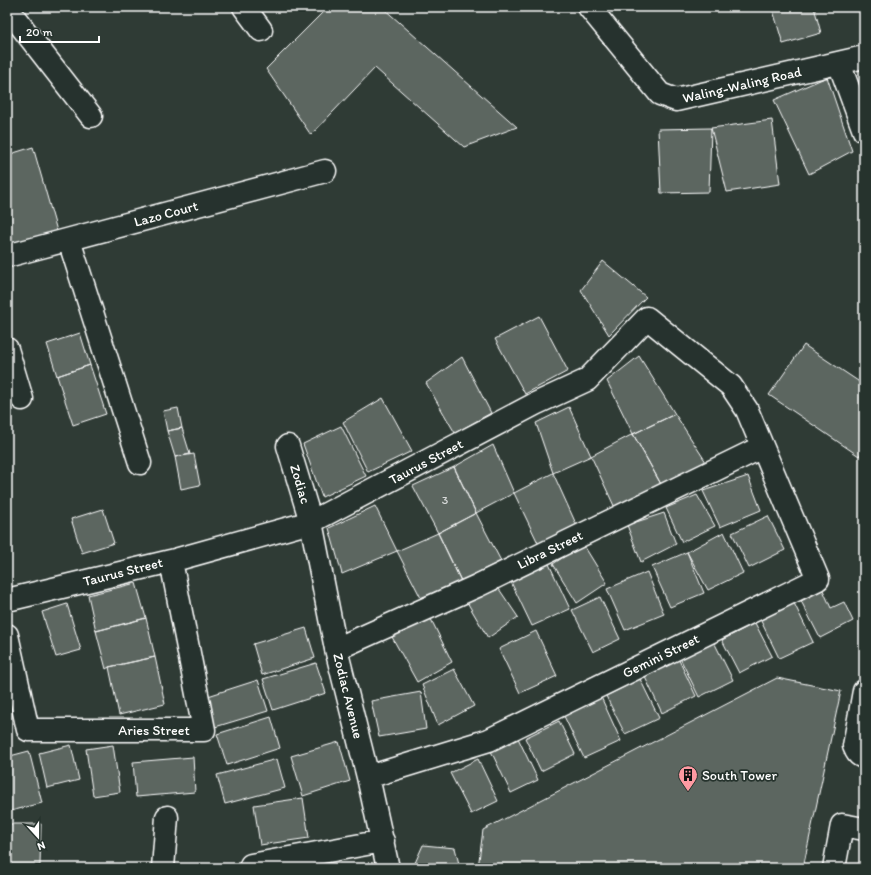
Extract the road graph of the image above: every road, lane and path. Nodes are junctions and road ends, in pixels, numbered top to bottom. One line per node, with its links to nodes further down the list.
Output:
1 (244, 7): 4 (street)
2 (589, 7): 6 (street, Waling-Waling Road)
3 (7, 8): 7 (street)
4 (261, 30)
5 (864, 57): 6 (street, Waling-Waling Road)
6 (839, 63): 8 (street)
7 (91, 116)
8 (864, 131)
9 (325, 171): 10 (street, Lazo Court)
10 (69, 240): 11 (street, Lazo Court); 16 (street)
11 (7, 256)
12 (7, 349): 13 (street)
13 (22, 399)
14 (288, 446): 17 (street, Zodiac)
15 (762, 447): 17 (street, Taurus Street); 21 (street, Libra Street); 24 (street, Gemini Street)
16 (140, 463)
17 (311, 522): 18 (street, Taurus Street); 21 (street, Zodiac Avenue)
18 (171, 560): 19 (street, Taurus Street); 20 (street, Aries Street)
19 (7, 600)
20 (7, 635)
21 (336, 649): 24 (street, Zodiac Avenue)
22 (864, 691): 23 (street)
23 (864, 758)
24 (368, 777): 27 (street, Zodiac Avenue)
25 (167, 817): 29 (street)
26 (864, 829): 31 (street)
27 (382, 841): 28 (street); 30 (street, Zodiac Avenue)
28 (251, 865)
29 (163, 868)
30 (388, 868)
31 (834, 868)

